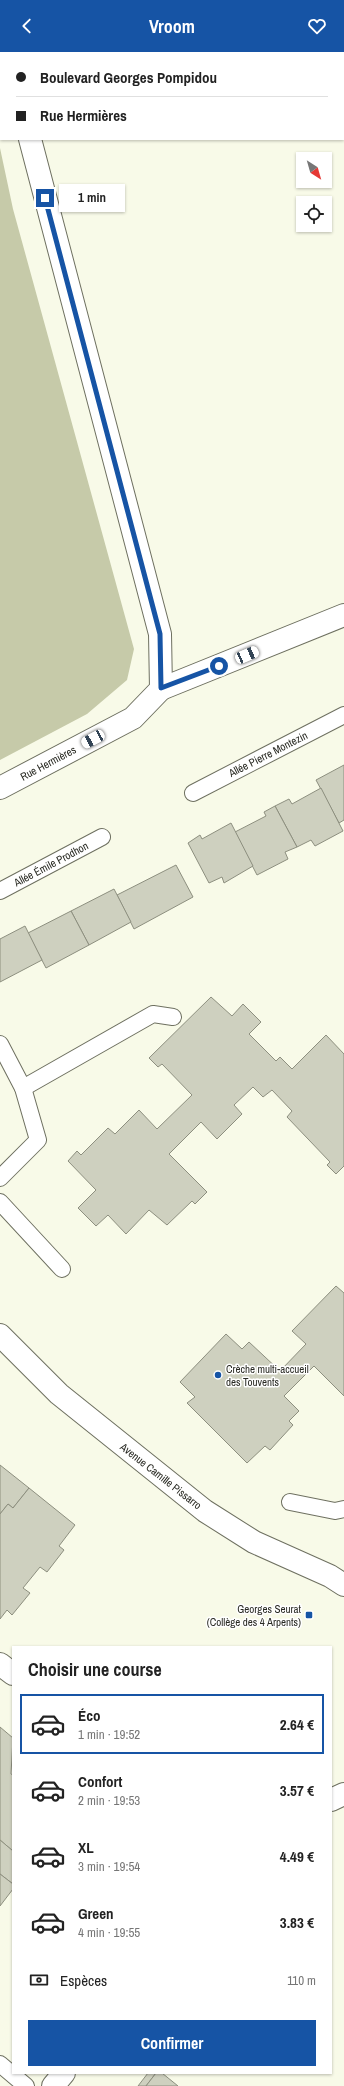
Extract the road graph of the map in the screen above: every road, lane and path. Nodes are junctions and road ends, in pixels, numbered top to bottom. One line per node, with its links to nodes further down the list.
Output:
1 (30, 140): 3 (main road)
2 (344, 615): 3 (main road)
3 (161, 688): 5 (main road, Rue Hermières)
4 (344, 715): 6 (lane, Allée Pierre Montezin)
5 (0, 788)
6 (193, 793)
7 (102, 837): 8 (lane, Allée Émile Prodhon)
8 (0, 891)
9 (173, 1017): 11 (lane)
10 (0, 1044): 11 (lane)
11 (23, 1088): 12 (lane)
12 (0, 1178)
13 (0, 1202): 14 (lane)
14 (62, 1269)
15 (0, 1335): 18 (main road, Avenue Camille Pissarro)
16 (290, 1502): 17 (lane)
17 (344, 1509)
18 (344, 1585)
19 (0, 1664): 20 (main road)
20 (12, 1673)
21 (344, 1794): 22 (main road)
22 (332, 1800)
23 (0, 2064): 25 (lane)
24 (63, 2074): 26 (main road)
25 (26, 2086)
26 (53, 2086)

